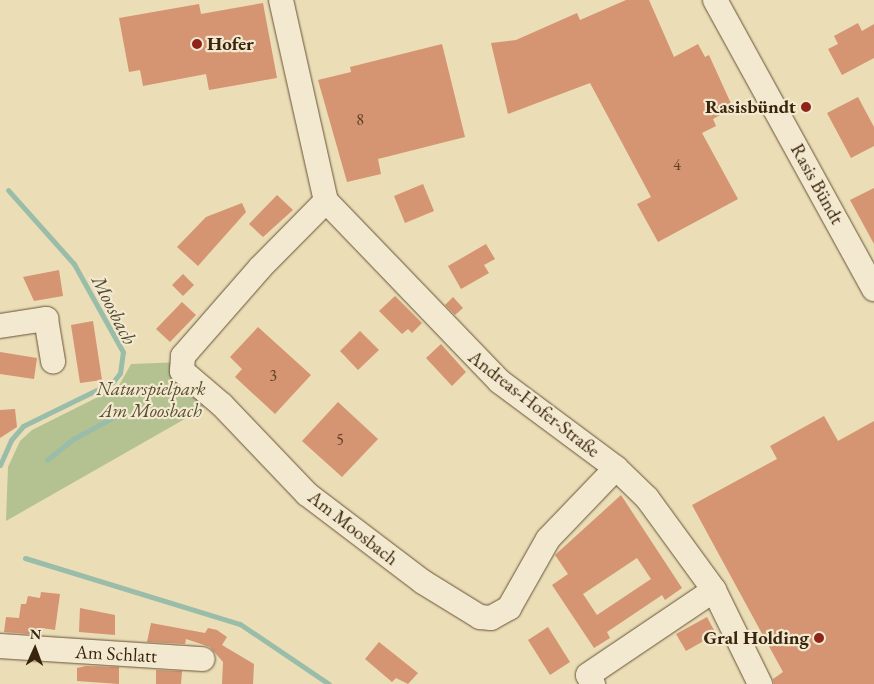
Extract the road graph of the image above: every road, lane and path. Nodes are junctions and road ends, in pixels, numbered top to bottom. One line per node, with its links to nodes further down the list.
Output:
1 (281, 0): 3 (street)
2 (715, 0): 4 (street, Rasis Bündt)
3 (326, 202): 7 (street, Andreas-Hofer-Straße); 7 (street, Am Moosbach)
4 (874, 289)
5 (0, 326): 6 (street)
6 (53, 361)
7 (616, 468): 8 (street, Andreas-Hofer-Straße)
8 (714, 590): 11 (street); 12 (street, Andreas-Hofer-Straße)
9 (0, 646): 10 (street, Am Schlatt)
10 (203, 659)
11 (593, 684)
12 (760, 684)

